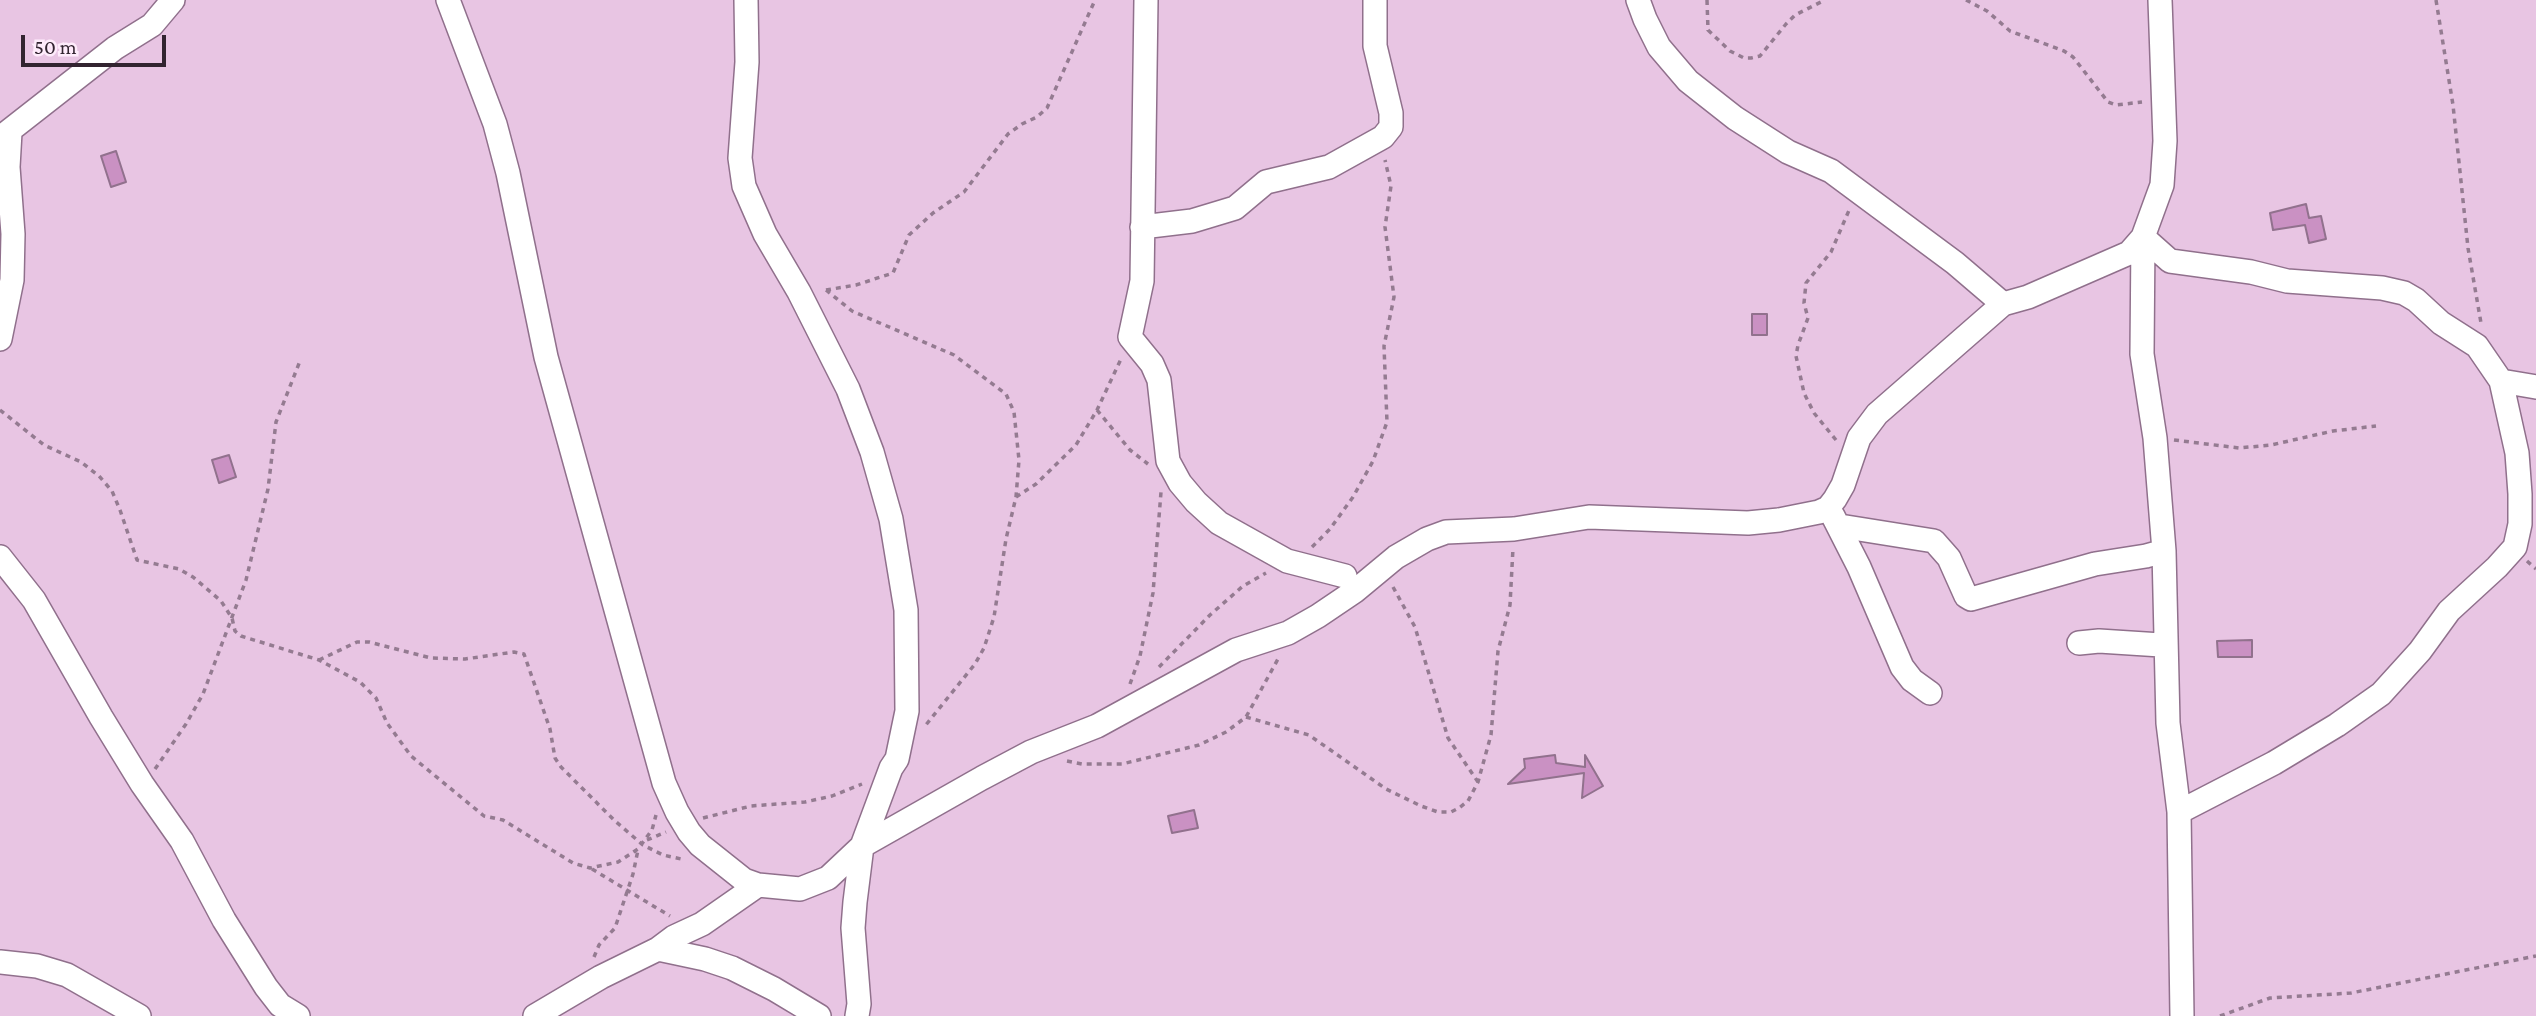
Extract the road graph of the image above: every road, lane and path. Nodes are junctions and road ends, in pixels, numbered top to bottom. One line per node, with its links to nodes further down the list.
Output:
1 (173, 0): 14 (street)
2 (448, 0): 55 (street)
3 (746, 0): 52 (street)
4 (1095, 0): 33 (path)
5 (1146, 0): 17 (street)
6 (1375, 0): 15 (street)
7 (1638, 0): 16 (street)
8 (1707, 0): 9 (path)
9 (1825, 0)
10 (1966, 0): 13 (path)
11 (2160, 0): 13 (street)
12 (2436, 0): 22 (path)
13 (2164, 96): 18 (street)
14 (5, 135): 21 (street)
15 (1378, 141): 17 (street); 38 (path)
16 (1856, 191): 19 (street); 30 (path)
17 (1142, 227): 20 (street)
18 (2143, 237): 19 (street); 22 (street); 29 (street)
19 (2003, 304): 30 (street)
20 (1130, 337): 27 (path); 38 (street)
21 (0, 339)
22 (2483, 353): 24 (street)
23 (300, 361): 41 (path)
24 (2501, 381): 25 (street); 56 (street)
25 (2536, 387)
26 (0, 410): 41 (path)
27 (1097, 410): 31 (path); 33 (path)
28 (2376, 426): 29 (path)
29 (2155, 438): 36 (street)
30 (1855, 448): 34 (street)
31 (1152, 467)
32 (1162, 488): 47 (path)
33 (1016, 497): 50 (path)
34 (1834, 517): 35 (street); 36 (street); 48 (street)
35 (1514, 529): 39 (street); 53 (path)
36 (2164, 551): 43 (street)
37 (0, 557): 54 (street)
38 (1287, 561): 40 (street); 46 (path)
39 (1382, 570): 42 (street); 53 (path)
40 (1345, 576)
41 (232, 618): 45 (path); 54 (path)
42 (1288, 633): 49 (path); 51 (street)
43 (2165, 637): 44 (street); 56 (street)
44 (2079, 643)
45 (319, 660): 57 (path); 61 (path)
46 (1154, 673)
47 (1129, 688)
48 (1930, 693)
49 (1246, 716): 51 (path); 53 (path)
50 (920, 733)
51 (1031, 752): 59 (street)
52 (891, 768): 55 (path); 59 (street)
53 (1478, 782)
54 (142, 784): 69 (street)
55 (677, 812): 58 (street)
56 (2179, 812): 74 (street)
57 (643, 845): 58 (path); 60 (path)
58 (700, 845): 62 (street)
59 (862, 846): 62 (street); 73 (street)
60 (638, 849): 61 (path); 63 (path)
61 (590, 868): 63 (path)
62 (758, 885): 64 (street)
63 (628, 891): 64 (path); 67 (path)
64 (702, 924): 65 (street)
65 (658, 949): 71 (street); 72 (street)
66 (2536, 956): 75 (path)
67 (593, 959)
68 (0, 962): 70 (street)
69 (286, 1012)
70 (130, 1013)
71 (535, 1016)
72 (819, 1016)
73 (857, 1016)
74 (2182, 1016)
75 (2220, 1016)

